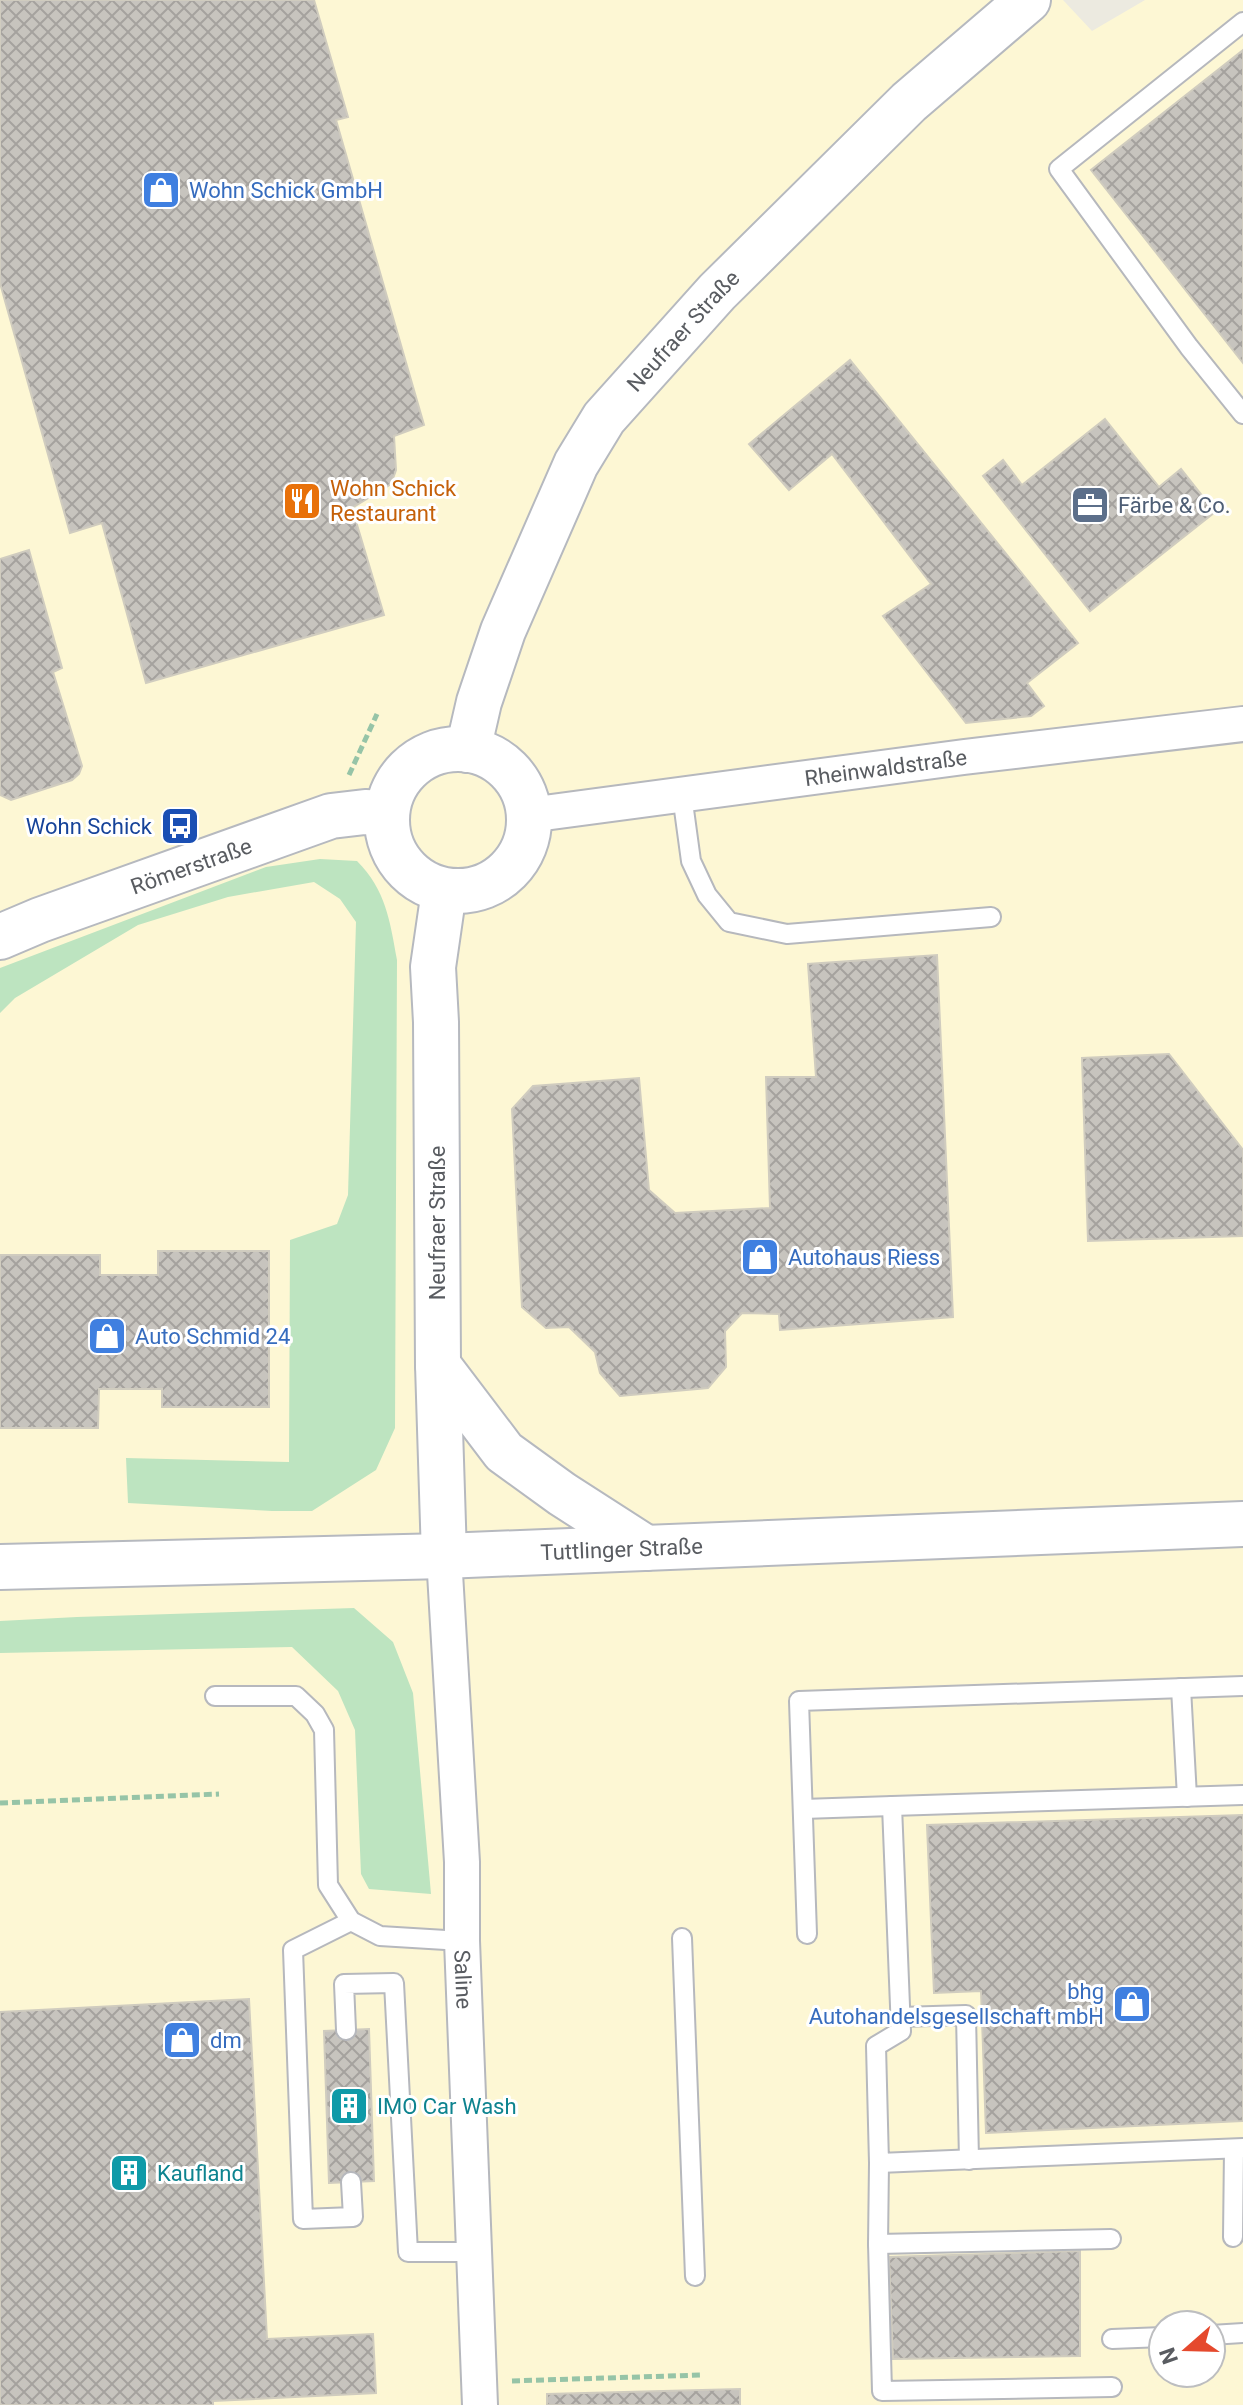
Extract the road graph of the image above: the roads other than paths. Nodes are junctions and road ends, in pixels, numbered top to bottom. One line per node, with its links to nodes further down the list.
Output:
1 (1028, 0): 5 (street, Neufraer Straße)
2 (1243, 22): 3 (lane)
3 (1243, 414)
4 (1243, 724): 6 (street, Rheinwaldstraße)
5 (468, 750): 7 (street); 8 (street)
6 (682, 795): 8 (street, Rheinwaldstraße); 10 (lane)
7 (386, 813): 9 (street); 11 (street, Römerstraße)
8 (529, 815): 9 (street)
9 (444, 891): 12 (street, Neufraer Straße)
10 (991, 917)
11 (0, 937)
12 (438, 1365): 14 (street); 15 (street, Neufraer Straße)
13 (1243, 1524): 14 (street, Tuttlinger Straße)
14 (646, 1548): 15 (street, Tuttlinger Straße)
15 (444, 1556): 16 (street, Tuttlinger Straße); 27 (street, Saline)
16 (0, 1567)
17 (1243, 1686): 18 (lane)
18 (1181, 1688): 21 (lane); 23 (lane)
19 (215, 1696): 24 (lane)
20 (1243, 1795): 21 (lane)
21 (1187, 1797): 22 (lane)
22 (892, 1806): 23 (lane); 28 (lane)
23 (803, 1809): 25 (lane)
24 (351, 1921): 27 (lane); 33 (lane)
25 (807, 1934)
26 (682, 1938): 38 (lane)
27 (462, 1941): 37 (street, Saline)
28 (900, 2017): 31 (lane); 32 (lane)
29 (346, 2030): 37 (lane)
30 (1238, 2149): 31 (lane); 34 (lane)
31 (969, 2160): 32 (lane)
32 (879, 2163): 36 (lane)
33 (351, 2182)
34 (1233, 2237)
35 (1111, 2239): 36 (lane)
36 (878, 2244): 41 (lane)
37 (474, 2252): 42 (street, Saline)
38 (695, 2276)
39 (1147, 2338): 40 (lane)
40 (1112, 2339)
41 (1112, 2387)
42 (479, 2394)

